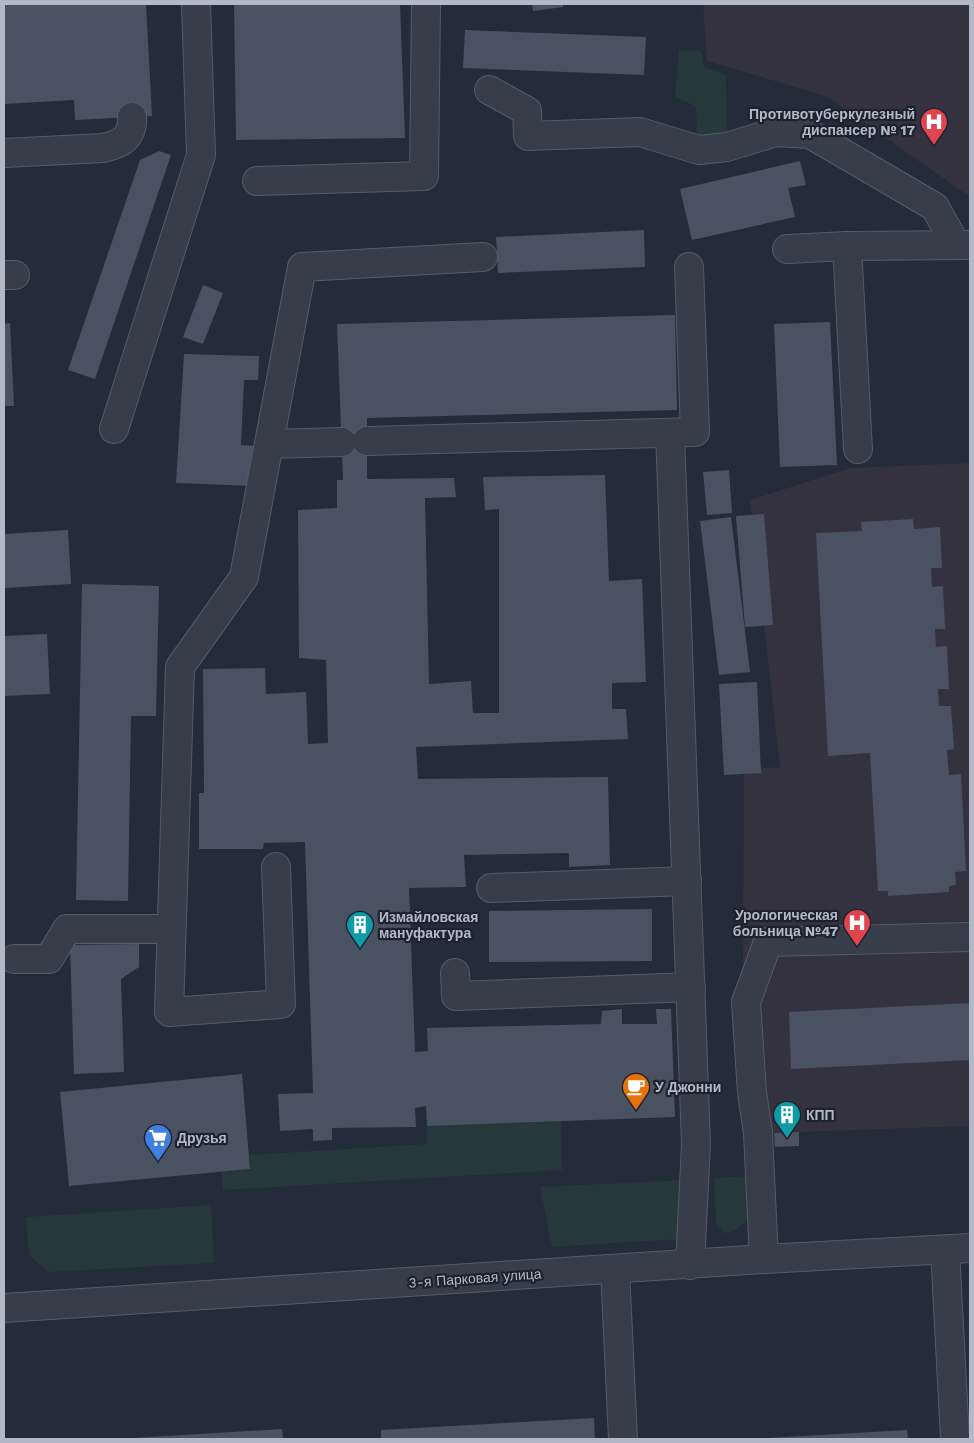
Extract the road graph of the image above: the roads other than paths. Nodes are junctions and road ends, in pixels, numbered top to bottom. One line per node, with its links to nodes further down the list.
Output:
1 (196, 4): 12 (street)
2 (426, 4): 6 (street)
3 (489, 90): 7 (street)
4 (132, 117): 5 (street)
5 (4, 153)
6 (256, 181)
7 (963, 245): 8 (street)
8 (847, 246): 9 (street); 15 (street)
9 (787, 249)
10 (483, 258): 14 (street)
11 (689, 267): 13 (street)
12 (114, 428)
13 (670, 433): 14 (street); 17 (street)
14 (269, 444): 19 (street)
15 (858, 449)
16 (276, 867): 19 (street)
17 (687, 881): 18 (street); 23 (street)
18 (491, 888)
19 (171, 929): 21 (street)
20 (970, 937): 25 (street)
21 (10, 955)
22 (455, 973): 23 (street)
23 (691, 987): 26 (street)
24 (958, 1250): 25 (street, 3-я Парковая улица); 30 (street)
25 (764, 1259): 26 (street, 3-я Парковая улица)
26 (690, 1265): 27 (street, 3-я Парковая улица)
27 (615, 1269): 28 (street, 3-я Парковая улица); 29 (street)
28 (4, 1308)
29 (623, 1439)
30 (955, 1439)

